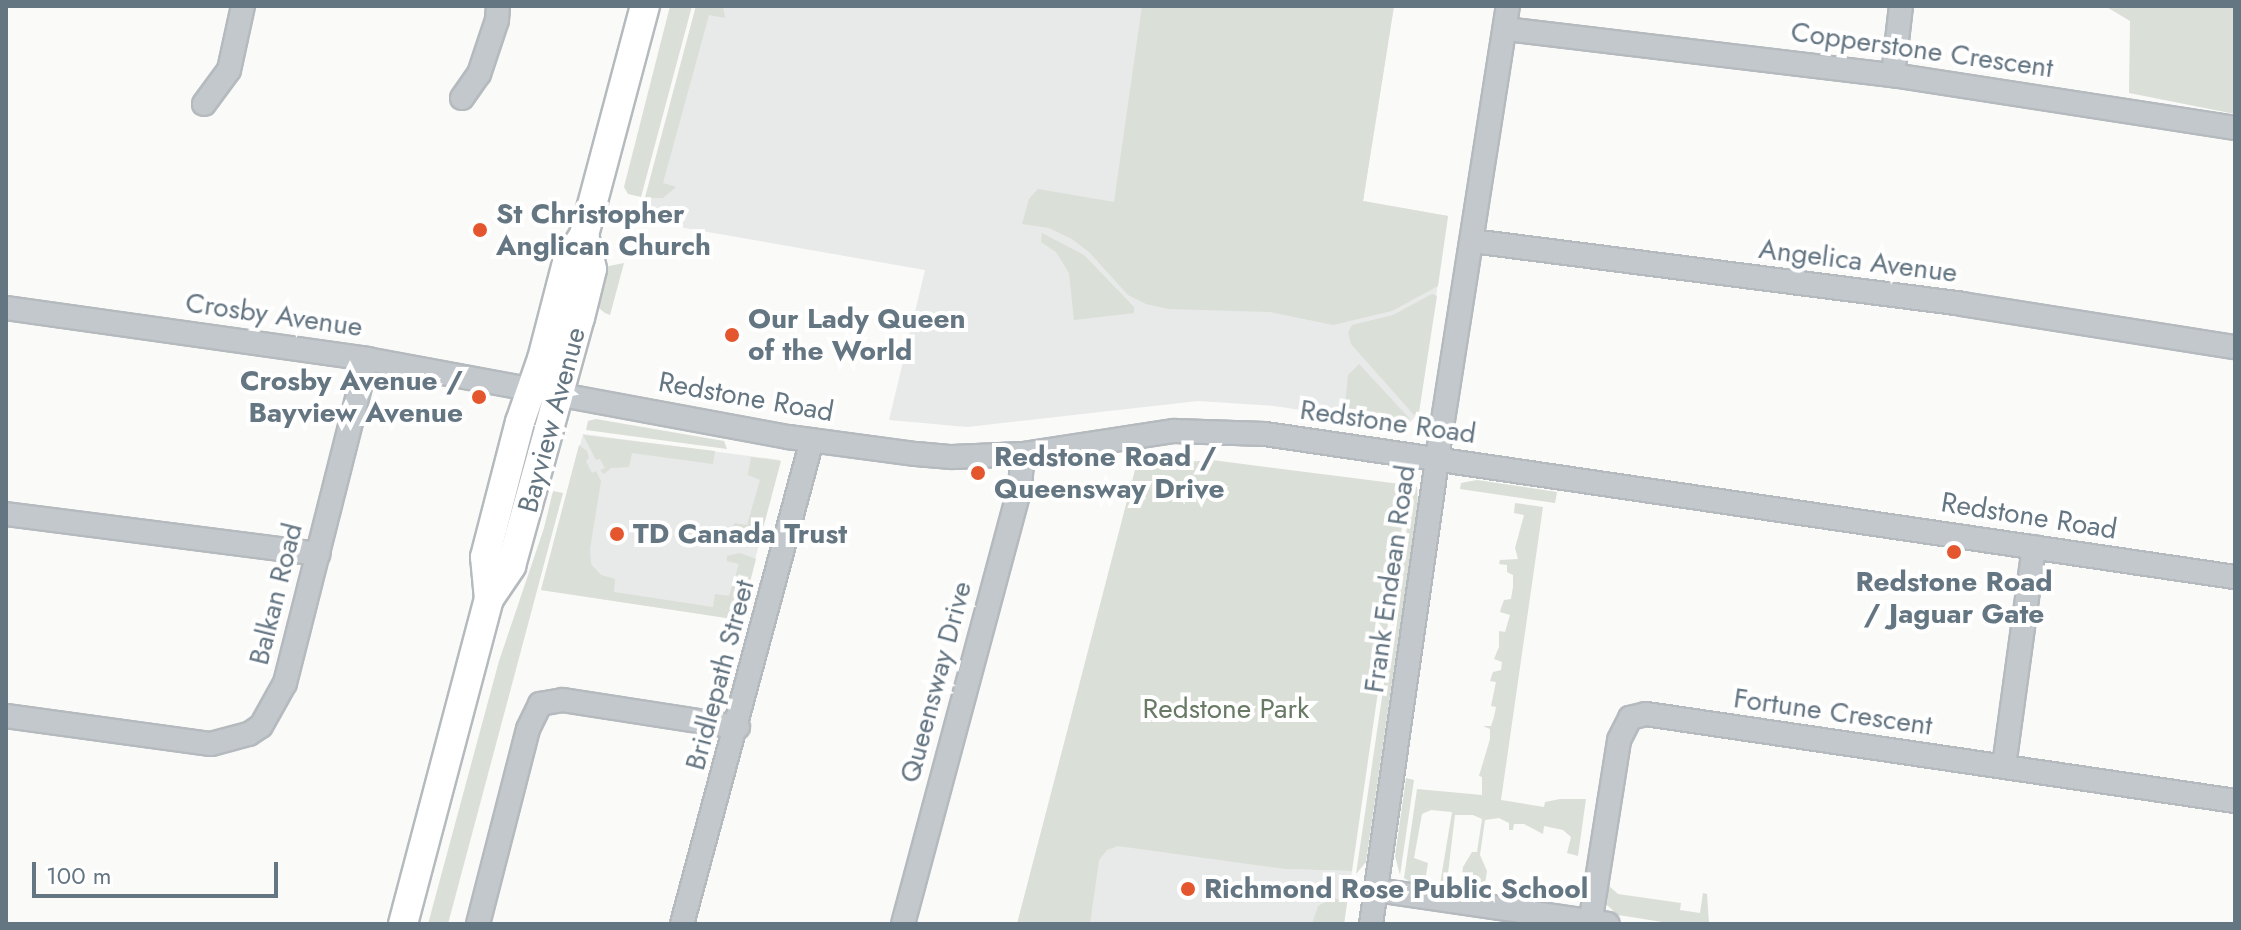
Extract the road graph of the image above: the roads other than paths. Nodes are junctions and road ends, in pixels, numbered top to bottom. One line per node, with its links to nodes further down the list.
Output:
1 (243, 6): 9 (street)
2 (498, 6): 8 (street)
3 (645, 6): 15 (main road, Bayview Avenue)
4 (1508, 6): 6 (street, Frank Endean Road)
5 (1901, 6): 7 (street)
6 (1505, 29): 7 (street, Copperstone Crescent); 11 (street, Frank Endean Road)
7 (1893, 75): 10 (street, Copperstone Crescent)
8 (462, 98)
9 (204, 104)
10 (2235, 128)
11 (1472, 241): 13 (street, Angelica Avenue); 18 (street, Frank Endean Road)
12 (6, 308): 14 (street, Crosby Avenue)
13 (2235, 347)
14 (367, 359): 15 (street, Crosby Avenue); 21 (street, Balkan Road)
15 (546, 391): 16 (street, Redstone Road); 29 (main road, Bayview Avenue)
16 (812, 440): 17 (street, Redstone Road); 24 (street, Bridlepath Street)
17 (1023, 454): 18 (street, Redstone Road); 32 (street, Queensway Drive)
18 (1438, 459): 20 (street, Redstone Road); 27 (street, Frank Endean Road)
19 (6, 514): 21 (street)
20 (2034, 547): 22 (street, Redstone Road); 25 (street)
21 (318, 554): 23 (street, Balkan Road)
22 (2235, 577)
23 (6, 716)
24 (738, 727): 30 (street); 31 (street, Bridlepath Street)
25 (2004, 766): 26 (street, Fortune Crescent); 28 (street, Fortune Crescent)
26 (2235, 801)
27 (1376, 890): 28 (street); 33 (street, Frank Endean Road)
28 (1596, 923)
29 (403, 924)
30 (478, 924)
31 (682, 924)
32 (903, 924)
33 (1371, 924)

